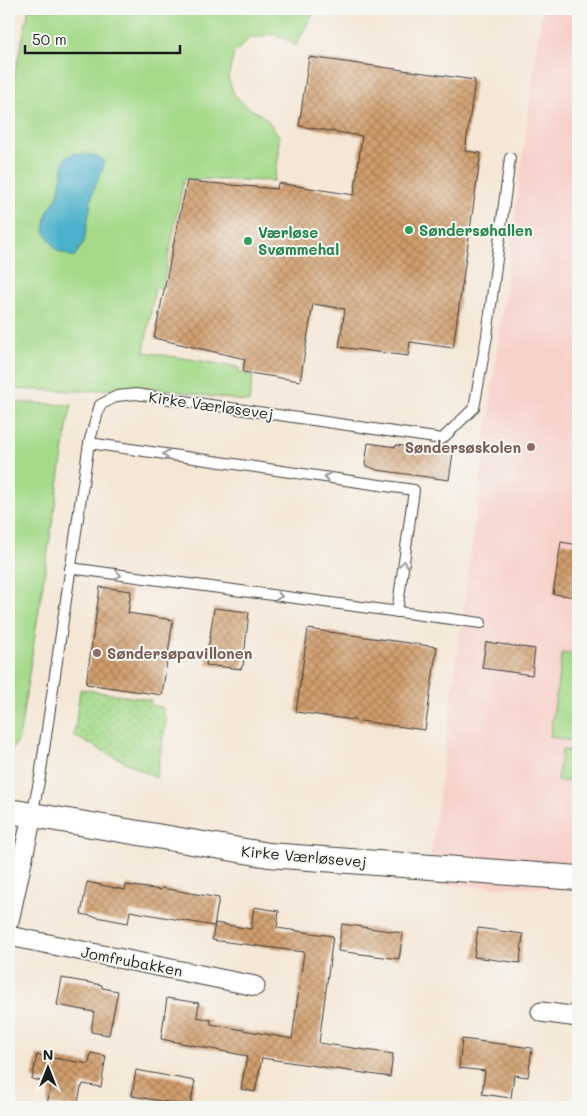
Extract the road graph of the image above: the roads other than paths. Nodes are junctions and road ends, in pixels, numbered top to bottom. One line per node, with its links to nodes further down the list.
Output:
1 (510, 158): 2 (lane, Kirke Værløsevej)
2 (89, 443): 3 (lane, Kirke Værløsevej); 4 (lane, one-way to 2)
3 (70, 568): 4 (lane, one-way to 4); 7 (lane, Kirke Værløsevej)
4 (397, 612): 5 (lane)
5 (482, 623)
6 (9, 811): 7 (street, Kirke Værløsevej)
7 (32, 816): 8 (street, Kirke Værløsevej); 9 (street)
8 (578, 878)
9 (9, 921)
10 (9, 936): 11 (street, Jomfrubakken)
11 (255, 986)
12 (541, 1012): 13 (street)
13 (578, 1017)

